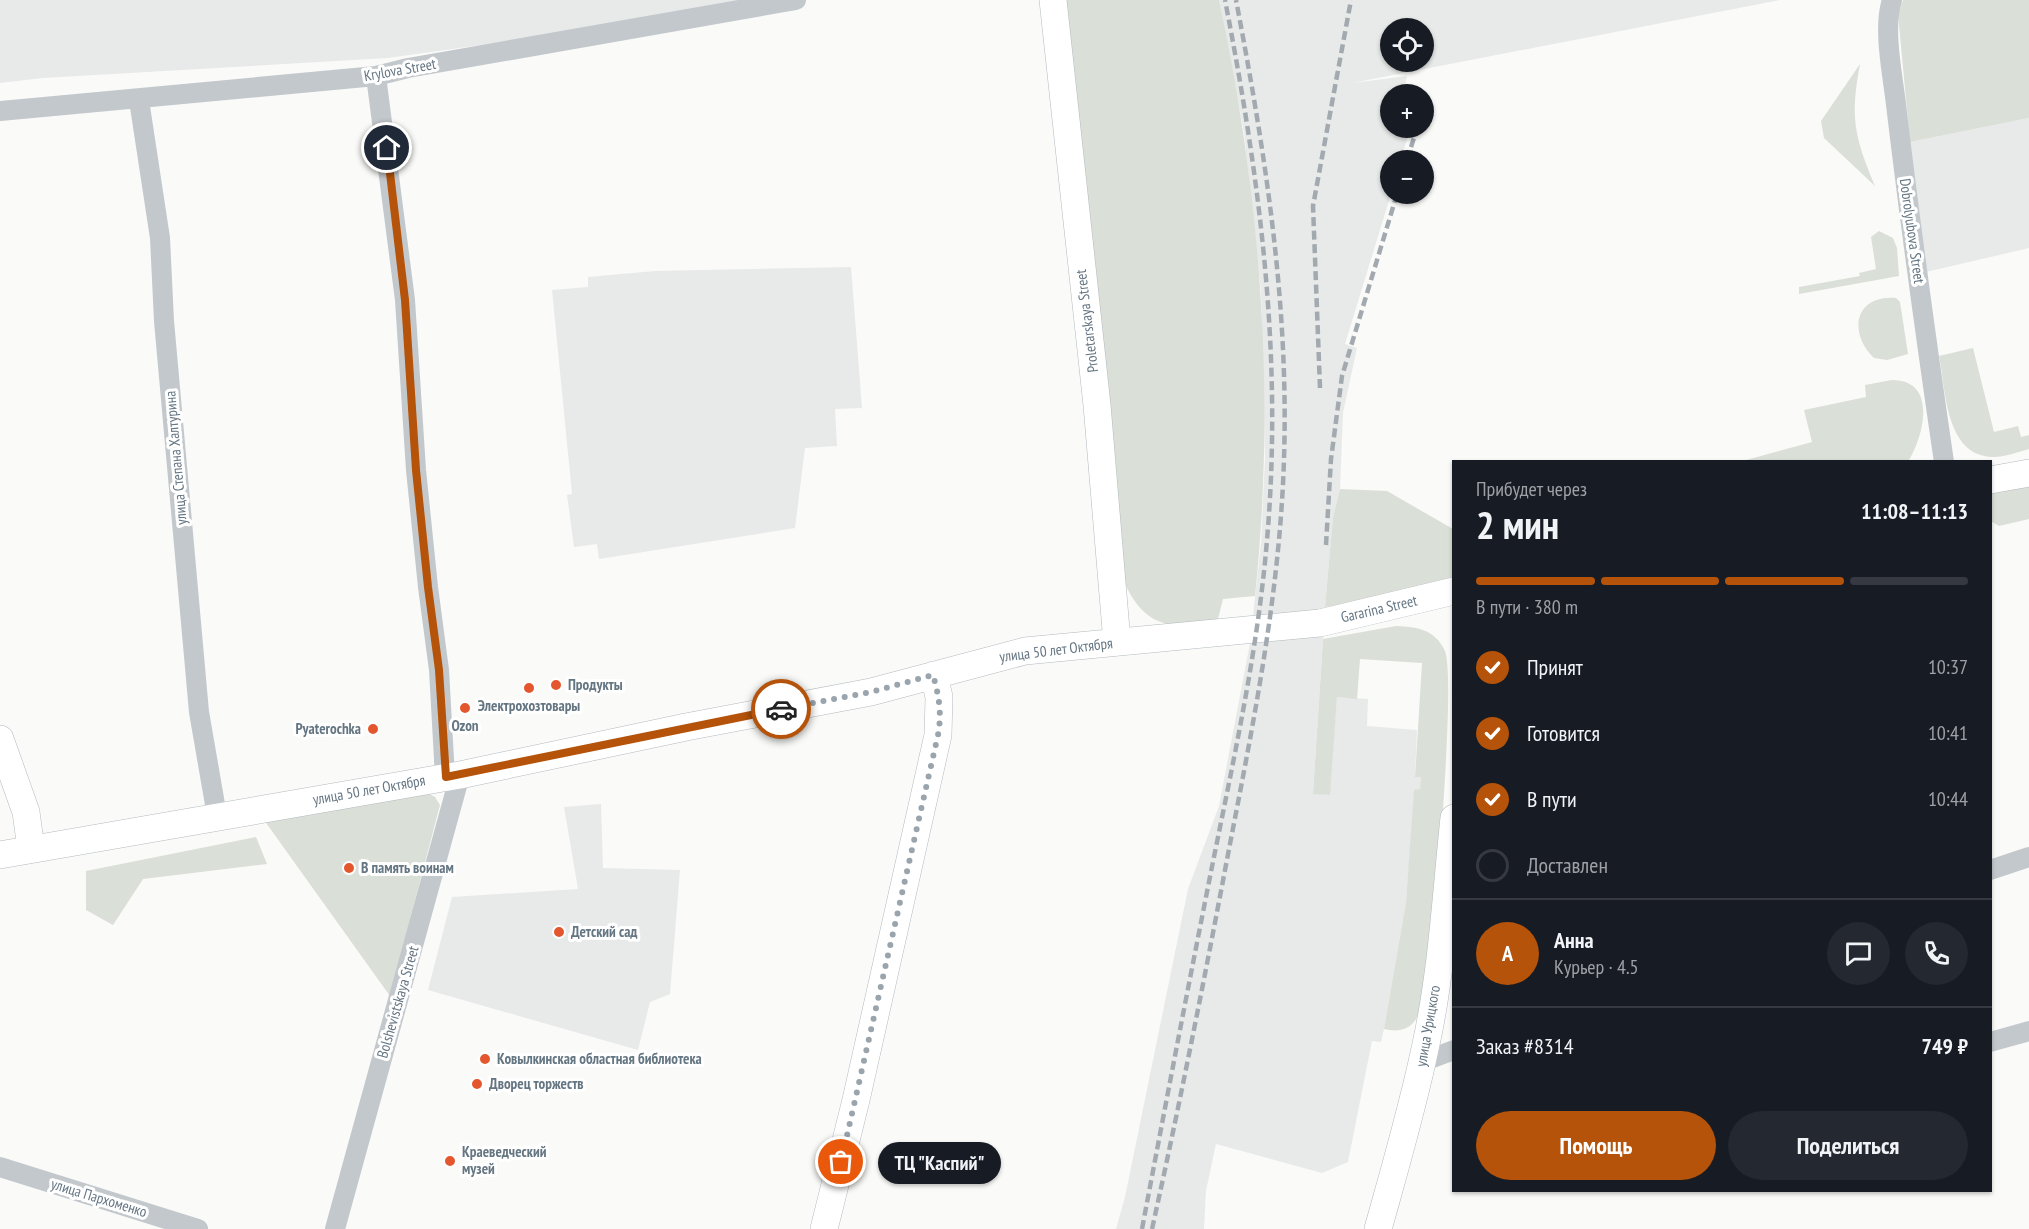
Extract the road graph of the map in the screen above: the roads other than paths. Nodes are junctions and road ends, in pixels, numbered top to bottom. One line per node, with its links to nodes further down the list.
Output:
1 (796, 0): 4 (street, Krylova Street)
2 (1053, 0): 12 (street, Proletarskaya Street)
3 (1892, 0): 7 (street, Dobrolyubova Street)
4 (376, 76): 5 (street, Krylova Street); 15 (street, Bolshevistskaya Street)
5 (140, 100): 6 (street, Krylova Street); 16 (street, улица Степана Халтурина)
6 (0, 111)
7 (1944, 460)
8 (2029, 473): 9 (street)
9 (1992, 480)
10 (1452, 591): 11 (street, Gararina Street)
11 (1304, 624): 12 (street, улица 50 лет Октября)
12 (1117, 642): 13 (street, улица 50 лет Октября)
13 (933, 675): 15 (street, улица 50 лет Октября); 29 (street)
14 (0, 739): 18 (street)
15 (453, 776): 16 (street, улица 50 лет Октября); 28 (street, Bolshevistskaya Street)
16 (217, 816): 18 (street, улица 50 лет Октября)
17 (1452, 837): 25 (street, улица Урицкого)
18 (31, 849): 19 (street, улица 50 лет Октября)
19 (0, 855)
20 (2029, 857): 21 (street)
21 (1992, 869)
22 (2029, 1031): 23 (street)
23 (1992, 1041)
24 (1452, 1051): 25 (street)
25 (1422, 1062): 30 (street, улица Урицкого)
26 (0, 1167): 27 (street, улица Пархоменко)
27 (198, 1229)
28 (335, 1229)
29 (824, 1229)
30 (1378, 1229)

